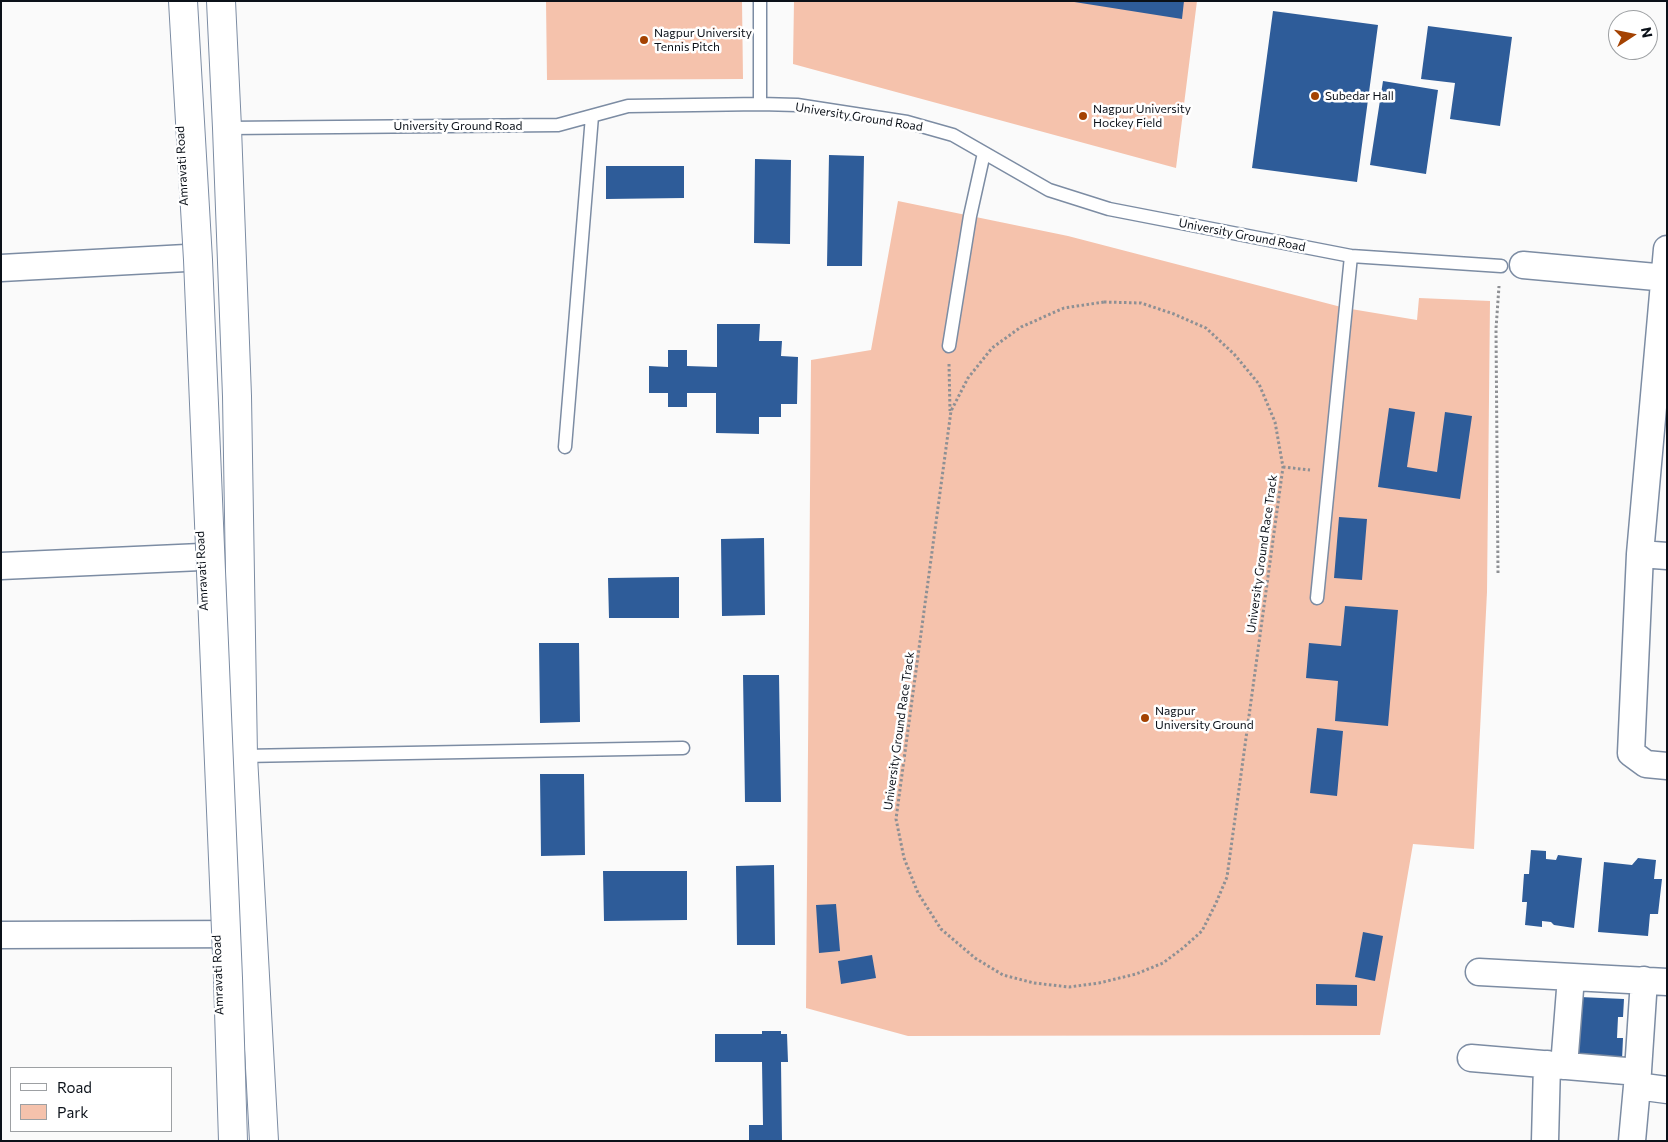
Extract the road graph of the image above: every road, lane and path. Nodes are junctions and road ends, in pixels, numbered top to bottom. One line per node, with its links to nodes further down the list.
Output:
1 (172, 1): 12 (highway, Amravati Road)
2 (182, 1): 41 (highway, bridge)
3 (196, 1): 42 (highway)
4 (221, 1): 8 (highway)
5 (760, 1): 6 (lane)
6 (760, 104): 7 (lane, University Ground Road); 9 (lane, University Ground Road)
7 (592, 116): 8 (lane, University Ground Road); 18 (lane)
8 (227, 128): 28 (highway)
9 (984, 153): 11 (lane, University Ground Road); 16 (lane)
10 (1667, 249): 15 (street)
11 (1351, 256): 13 (lane, University Ground Road); 20 (lane)
12 (186, 258): 14 (street); 23 (highway, Amravati Road)
13 (1512, 266): 15 (street); 25 (path)
14 (1, 268)
15 (1666, 278): 21 (street)
16 (949, 346): 17 (path)
17 (950, 411): 19 (path, University Ground Race Track); 19 (path, University Ground Race Track)
18 (565, 447)
19 (1283, 467): 20 (path)
20 (1329, 472): 26 (lane)
21 (1640, 554): 22 (street); 29 (street)
22 (1667, 556)
23 (201, 557): 24 (street); 31 (highway, Amravati Road)
24 (1, 566)
25 (1498, 573)
26 (1317, 598)
27 (683, 748): 28 (lane)
28 (243, 756): 32 (highway)
29 (1667, 766)
30 (1, 934): 31 (street)
31 (216, 934): 32 (street); 40 (highway, Amravati Road)
32 (253, 934): 43 (highway)
33 (1479, 972): 34 (street)
34 (1571, 977): 35 (street); 37 (street)
35 (1656, 981): 38 (street)
36 (1471, 1058): 37 (street)
37 (1555, 1065): 38 (street); 44 (street)
38 (1638, 1079): 39 (street); 45 (street)
39 (1667, 1090)
40 (224, 1141)
41 (233, 1141)
42 (246, 1141)
43 (264, 1141)
44 (1545, 1141)
45 (1632, 1141)

